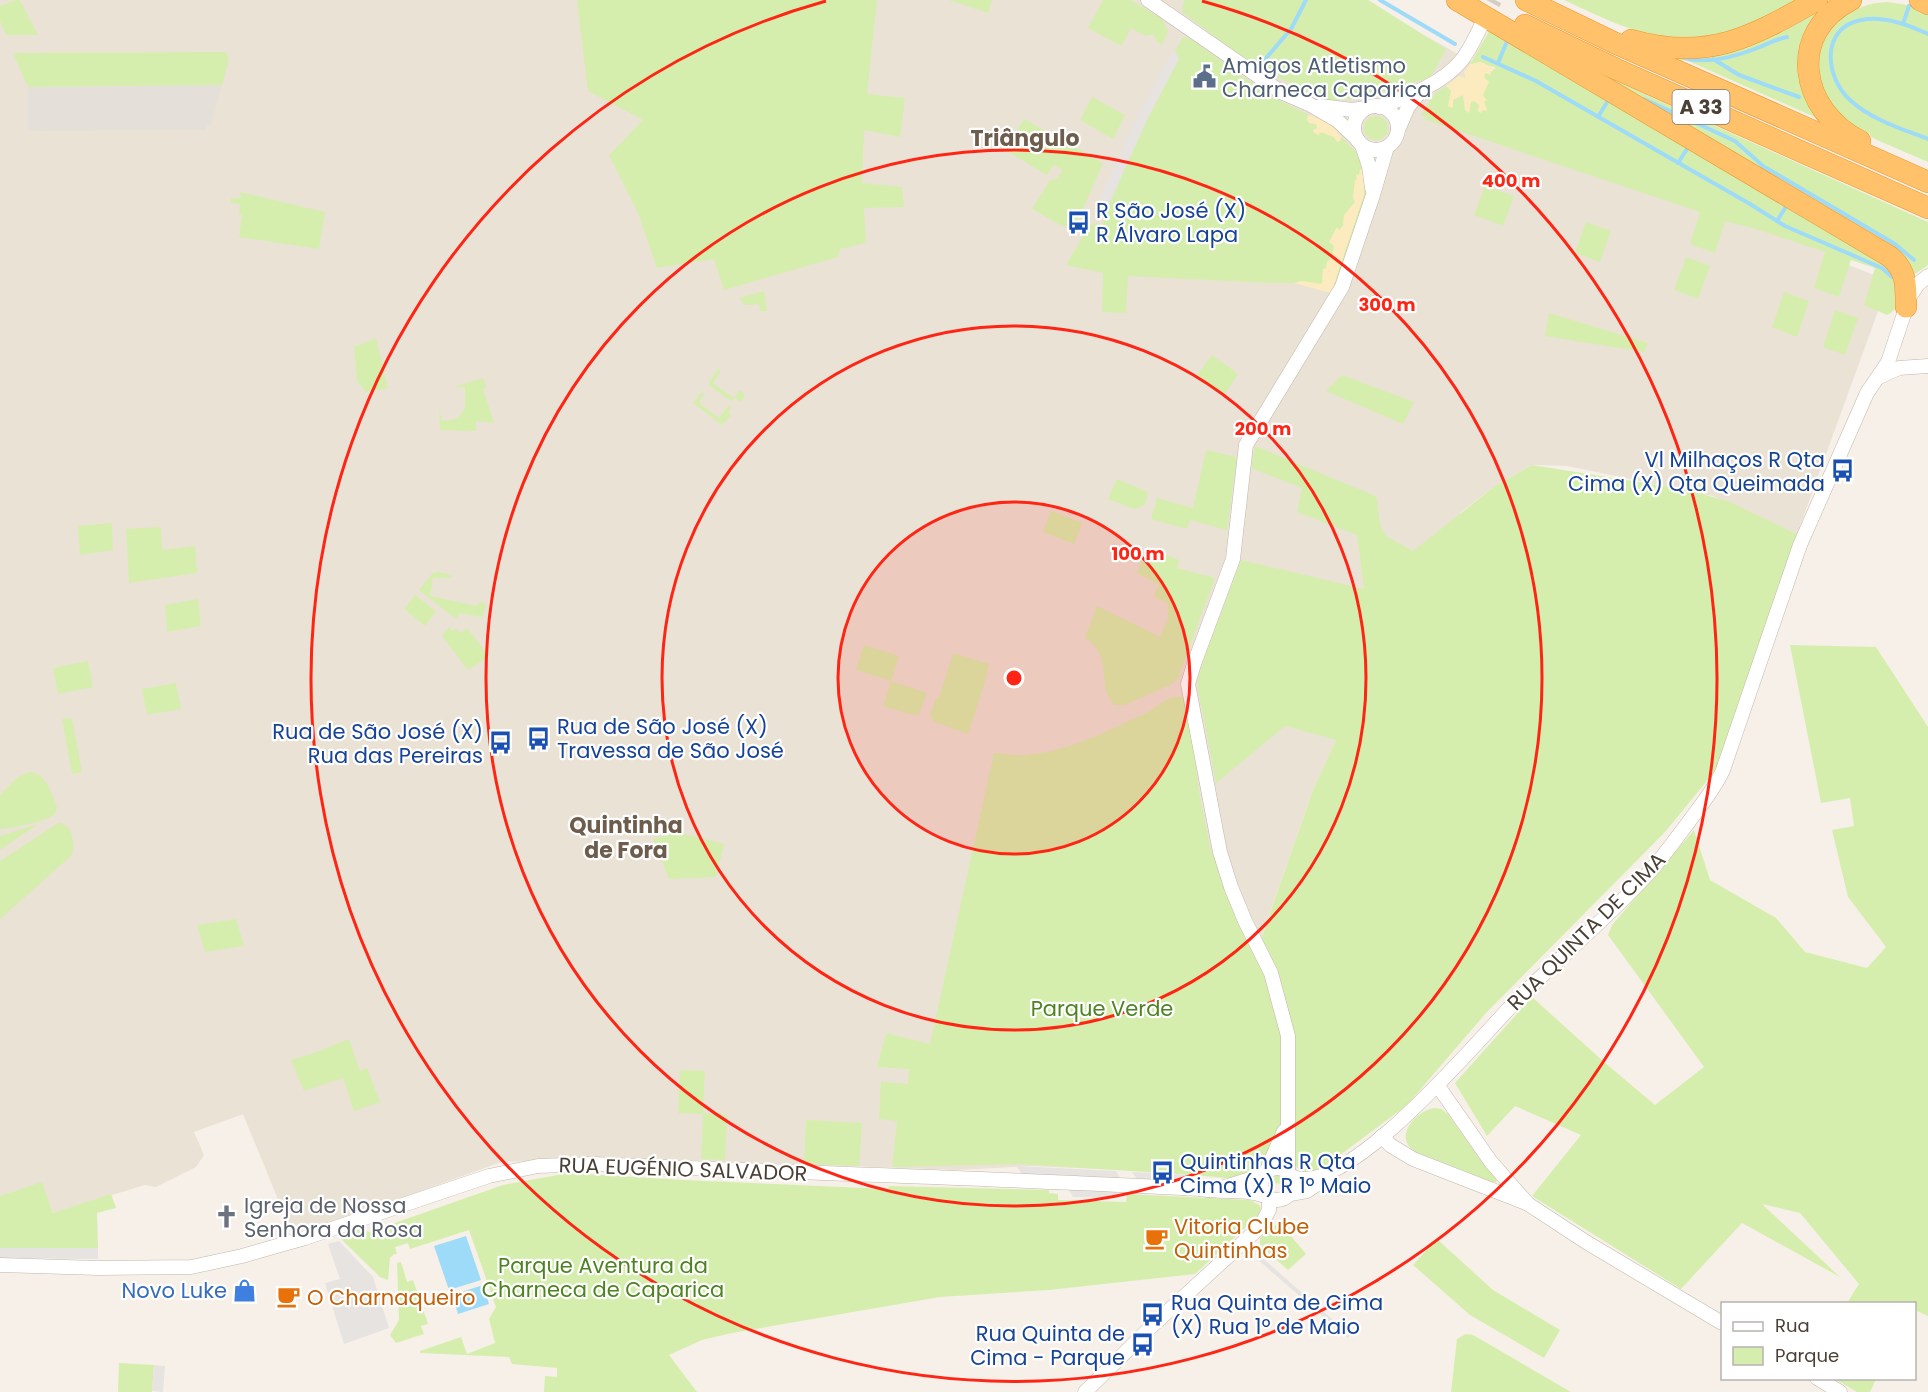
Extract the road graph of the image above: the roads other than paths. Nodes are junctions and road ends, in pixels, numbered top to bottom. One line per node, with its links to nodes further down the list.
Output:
1 (1148, 0): 11 (street)
2 (1457, 0): 21 (highway)
3 (1477, 0): 19 (highway, A 33)
4 (1526, 0): 5 (highway); 17 (highway, A 33)
5 (1816, 0)
6 (1851, 0): 16 (highway)
7 (1920, 0): 8 (highway)
8 (1928, 4)
9 (1482, 24): 10 (street)
10 (1428, 85): 12 (street); 13 (street)
11 (1309, 104): 12 (street); 14 (street)
12 (1374, 107): 13 (street); 14 (street)
13 (1397, 134): 15 (street)
14 (1360, 143): 15 (street); 18 (street)
15 (1387, 147): 18 (street)
16 (1928, 174)
17 (1928, 182)
18 (1371, 202): 26 (street)
19 (1928, 208)
20 (1926, 278): 21 (street, RUA QUINTA DE CIMA)
21 (1906, 307): 22 (street, RUA QUINTA DE CIMA)
22 (1897, 334): 23 (street); 24 (street, RUA QUINTA DE CIMA)
23 (1926, 366): 24 (street)
24 (1879, 377): 25 (street, RUA QUINTA DE CIMA)
25 (1438, 1086): 27 (street, RUA QUINTA DE CIMA); 34 (street)
26 (1288, 1109): 29 (street); 30 (street)
27 (1382, 1136): 28 (street, RUA QUINTA DE CIMA); 34 (street)
28 (1334, 1170): 30 (street, RUA QUINTA DE CIMA); 32 (street, RUA QUINTA DE CIMA)
29 (1265, 1173): 30 (street); 31 (street, RUA EUGÉNIO SALVADOR); 33 (street)
30 (1290, 1174): 32 (street)
31 (1200, 1189): 33 (street, RUA EUGÉNIO SALVADOR); 36 (street, RUA EUGÉNIO SALVADOR)
32 (1288, 1196): 33 (street); 35 (street)
33 (1267, 1198): 35 (street)
34 (1528, 1204): 37 (street)
35 (1260, 1227): 39 (street)
36 (0, 1265)
37 (1721, 1322)
38 (1820, 1380): 40 (street)
39 (1085, 1392)
40 (1840, 1392)

